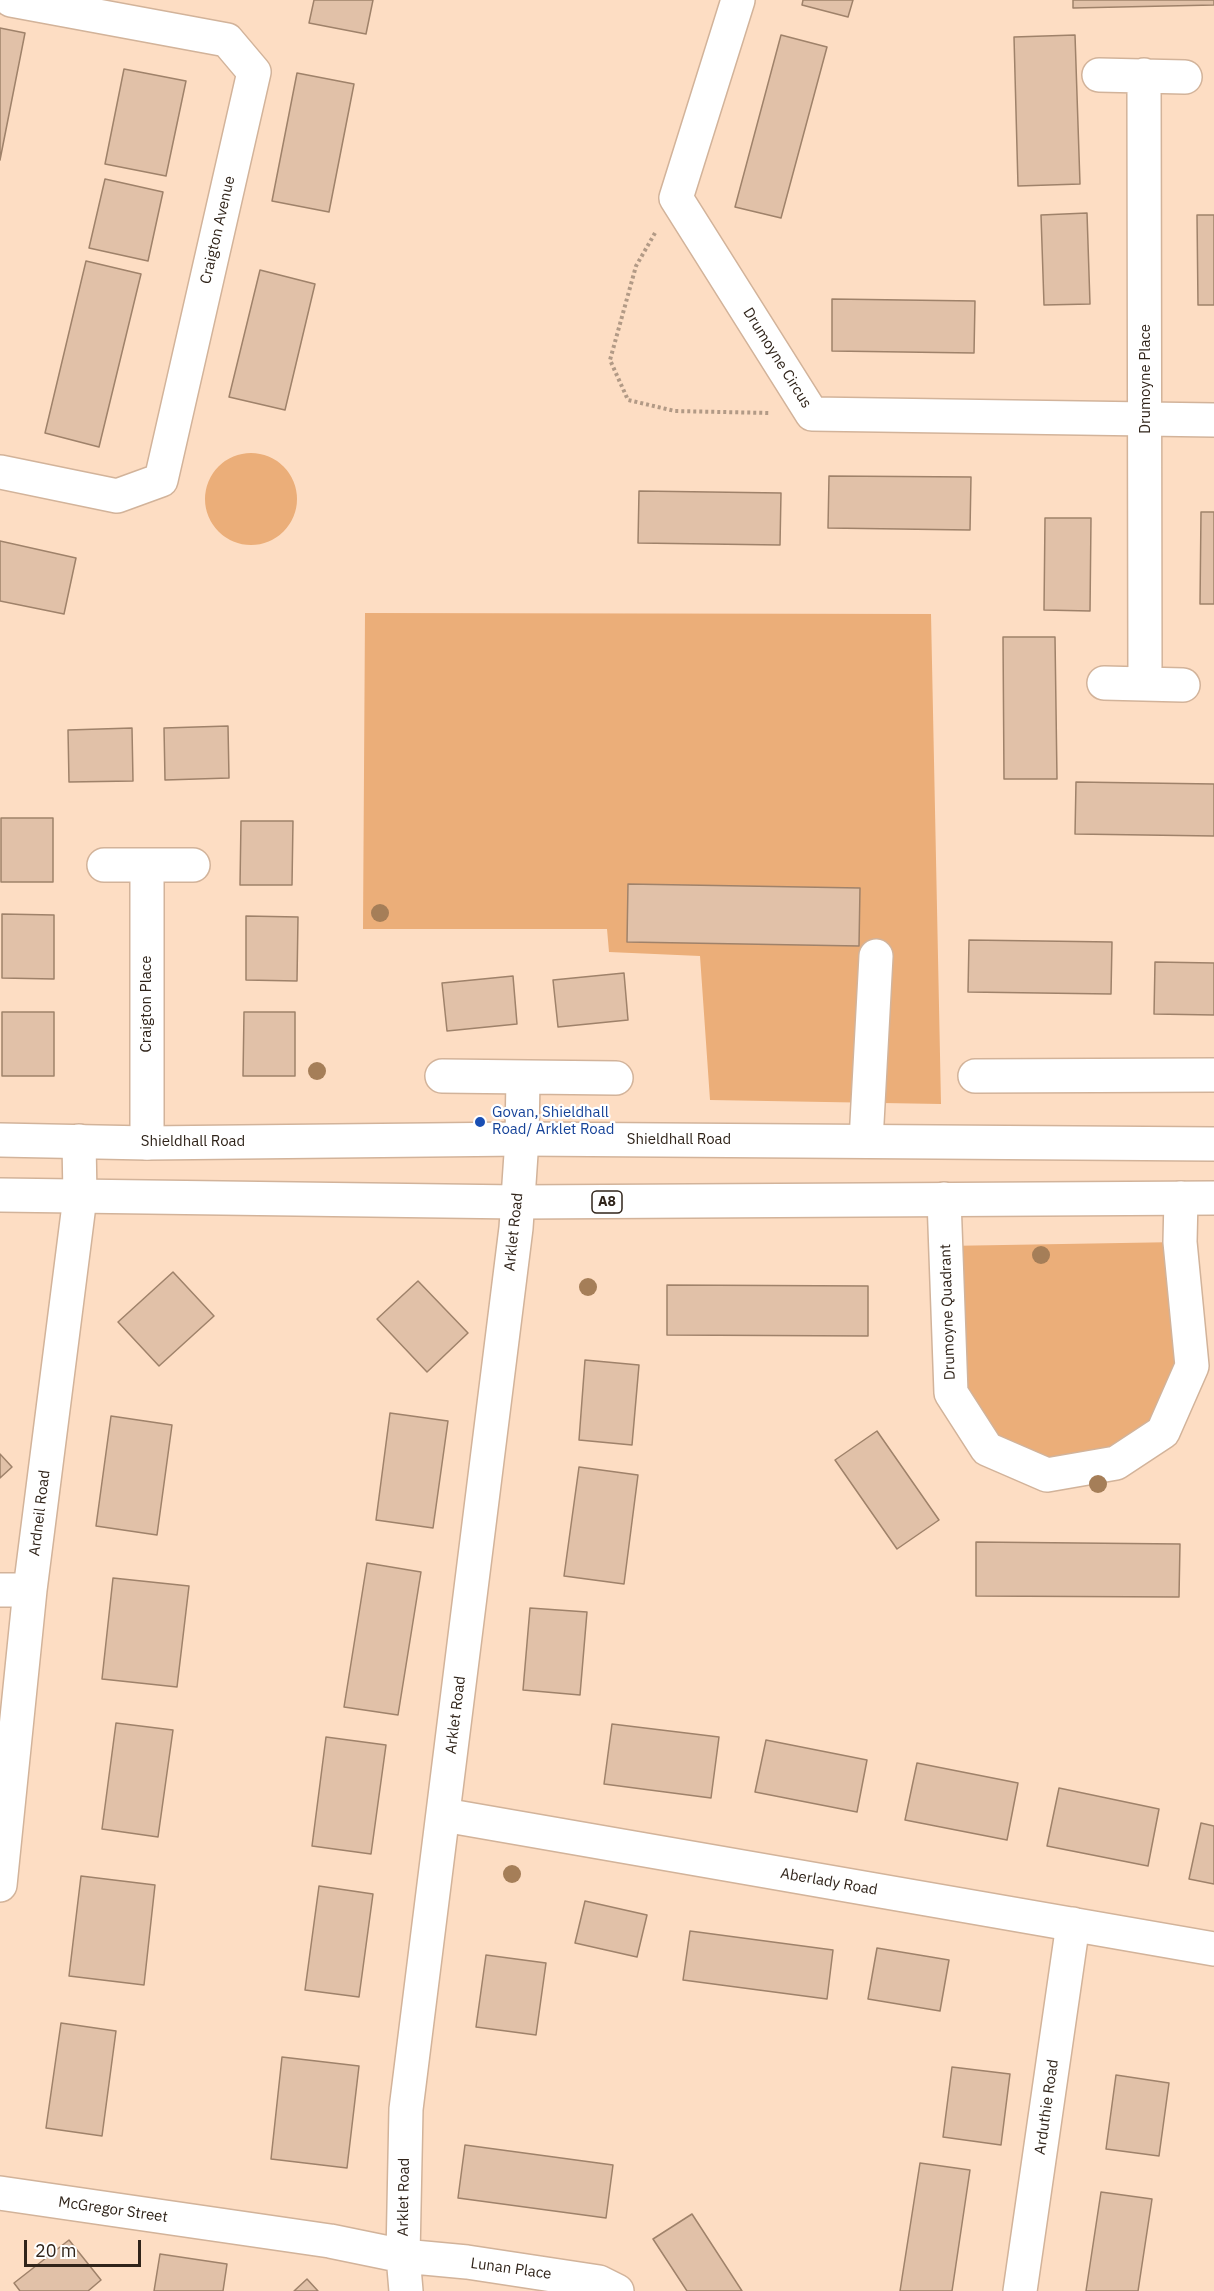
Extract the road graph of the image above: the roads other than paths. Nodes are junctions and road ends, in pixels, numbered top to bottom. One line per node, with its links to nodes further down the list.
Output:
1 (11, 0): 8 (street, Craigton Avenue)
2 (738, 0): 6 (street, Drumoyne Circus)
3 (1099, 75): 4 (street)
4 (1144, 75): 5 (street); 6 (street, Drumoyne Place)
5 (1185, 77)
6 (1146, 419): 7 (street, Drumoyne Circus); 10 (street, Drumoyne Place)
7 (1214, 420)
8 (0, 472)
9 (1104, 683): 10 (street)
10 (1145, 683): 11 (street)
11 (1183, 685)
12 (104, 865): 14 (street)
13 (193, 865): 14 (street)
14 (147, 866): 25 (street, Craigton Place)
15 (876, 956): 24 (street)
16 (1214, 1075): 18 (street)
17 (442, 1076): 19 (street)
18 (975, 1076)
19 (523, 1077): 20 (street); 21 (street, Arklet Road)
20 (616, 1078)
21 (522, 1139): 24 (street, Shieldhall Road); 25 (street, Shieldhall Road); 32 (street, Arklet Road)
22 (0, 1140): 23 (street, Shieldhall Road)
23 (79, 1141): 25 (street, Shieldhall Road); 28 (street, Ardneil Road)
24 (866, 1141): 26 (street, Shieldhall Road)
25 (147, 1143)
26 (1214, 1144)
27 (0, 1196): 28 (street, A8)
28 (80, 1197): 32 (street, A8); 33 (street, Ardneil Road)
29 (1181, 1198): 30 (street, A8); 31 (street, A8); 31 (street, Drumoyne Quadrant)
30 (1214, 1198)
31 (944, 1200): 32 (street, A8)
32 (518, 1202): 34 (street, Arklet Road)
33 (15, 1590): 35 (street, Ardneil Road)
34 (444, 1815): 36 (street, Aberlady Road); 39 (street, Arklet Road)
35 (0, 1885)
36 (1073, 1924): 37 (street, Aberlady Road); 42 (street, Arduthie Road)
37 (1214, 1949)
38 (0, 2193): 39 (street, McGregor Street)
39 (403, 2256): 40 (street, Arklet Road); 41 (street, Lunan Place)
40 (406, 2291)
41 (617, 2291)
42 (1020, 2291)

